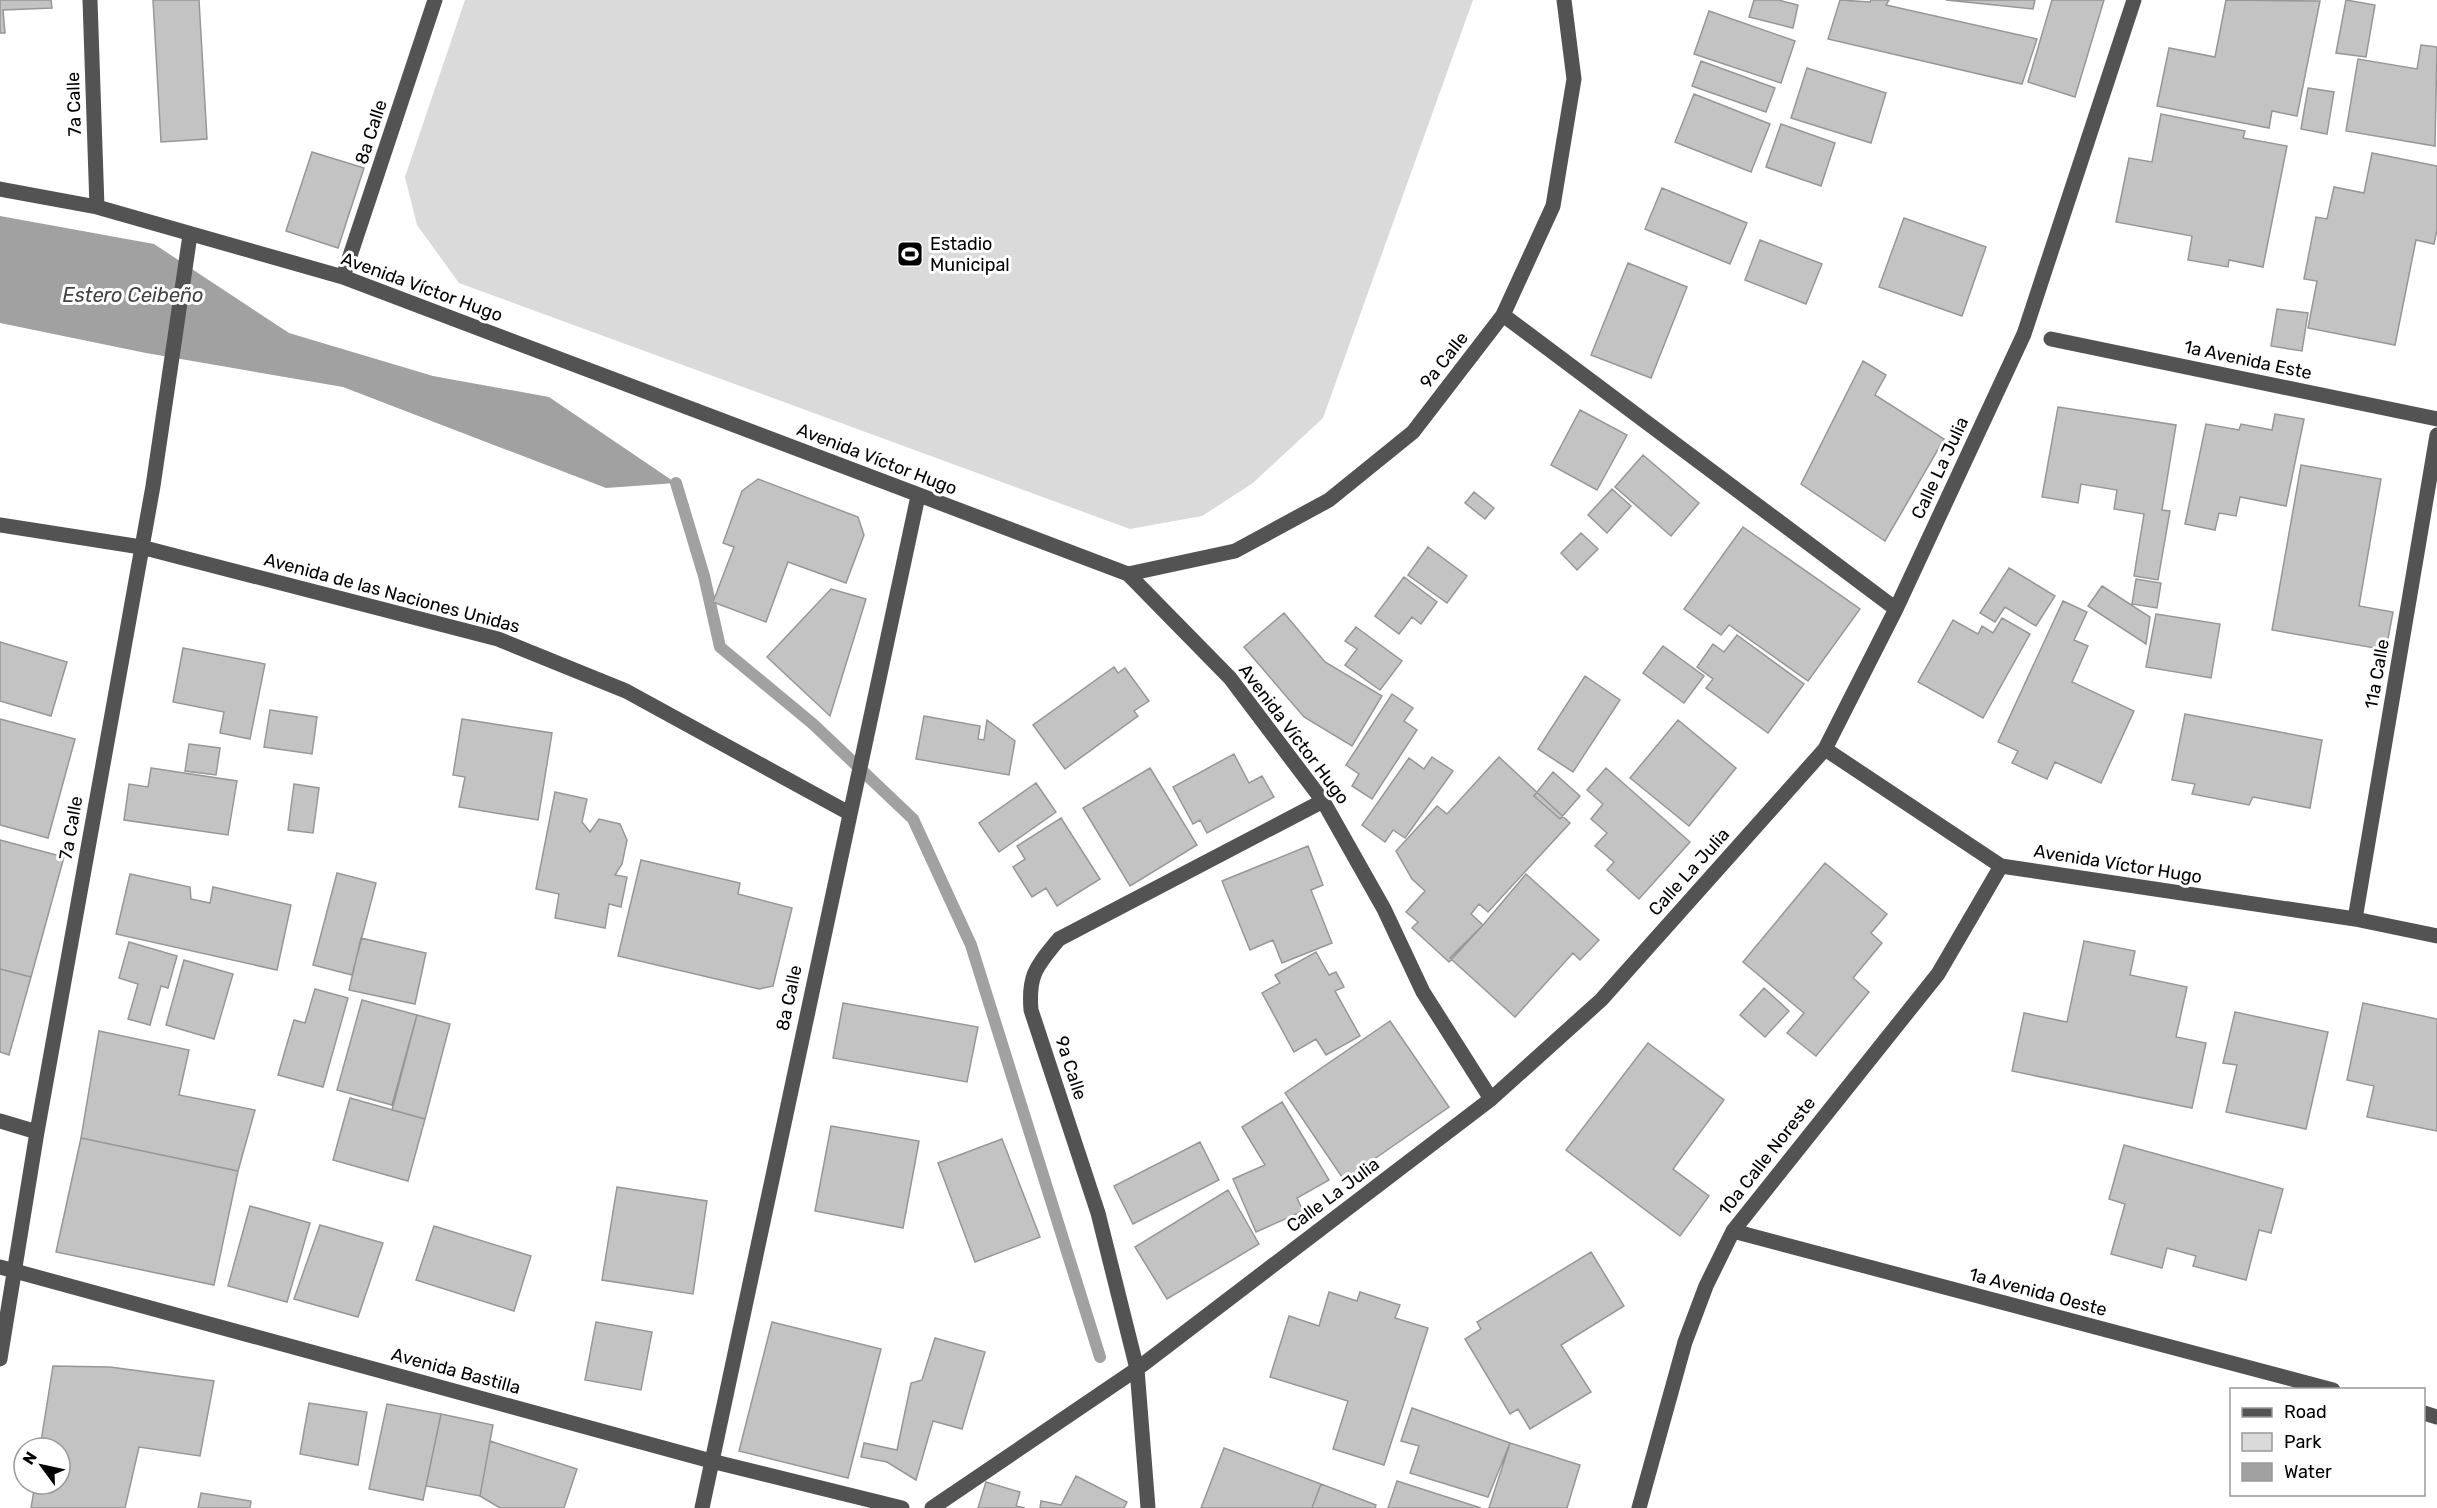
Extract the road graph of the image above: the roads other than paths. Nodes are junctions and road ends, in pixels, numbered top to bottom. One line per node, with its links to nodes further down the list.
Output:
1 (90, 0): 6 (street, 7a Calle)
2 (435, 0): 8 (street, 8a Calle)
3 (1564, 0): 9 (street, 9a Calle)
4 (2134, 0): 17 (street, Calle La Julia)
5 (0, 189): 6 (street, Avenida Víctor Hugo)
6 (97, 207): 7 (street, Avenida Víctor Hugo)
7 (190, 235): 8 (street, Avenida Víctor Hugo); 15 (street, 7a Calle)
8 (343, 277): 13 (street, Avenida Víctor Hugo)
9 (1503, 315): 16 (street, 9a Calle); 17 (street)
10 (2051, 339): 11 (street, 1a Avenida Este)
11 (2437, 419)
12 (2437, 435): 22 (street, 11a Calle)
13 (918, 496): 16 (street, Avenida Víctor Hugo); 20 (street, 8a Calle)
14 (0, 525): 15 (street, Avenida de las Naciones Unidas)
15 (141, 547): 20 (street, Avenida de las Naciones Unidas); 26 (street, 7a Calle)
16 (1128, 574): 19 (street, Avenida Víctor Hugo)
17 (1896, 609): 18 (street, Calle La Julia)
18 (1825, 748): 21 (street, Avenida Víctor Hugo); 24 (street, Calle La Julia)
19 (1323, 801): 24 (street, Avenida Víctor Hugo); 30 (street, 9a Calle)
20 (849, 813): 32 (street, 8a Calle)
21 (2001, 866): 22 (street, Avenida Víctor Hugo); 27 (street, 10a Calle Noreste)
22 (2355, 919): 23 (street, Avenida Víctor Hugo)
23 (2437, 936)
24 (1491, 1099): 30 (street, Calle La Julia)
25 (0, 1121): 26 (street)
26 (37, 1132): 28 (street, 7a Calle)
27 (1733, 1231): 31 (street, 1a Avenida Oeste); 37 (street, 10a Calle Noreste)
28 (7, 1269): 29 (street, 7a Calle); 32 (street, Avenida Bastilla)
29 (0, 1359)
30 (1137, 1369): 35 (street, Calle La Julia); 36 (street, 9a Calle)
31 (2329, 1388)
32 (711, 1461): 33 (street, 8a Calle); 34 (street, Avenida Bastilla)
33 (702, 1508)
34 (902, 1508)
35 (932, 1508)
36 (1148, 1508)
37 (1639, 1508)

